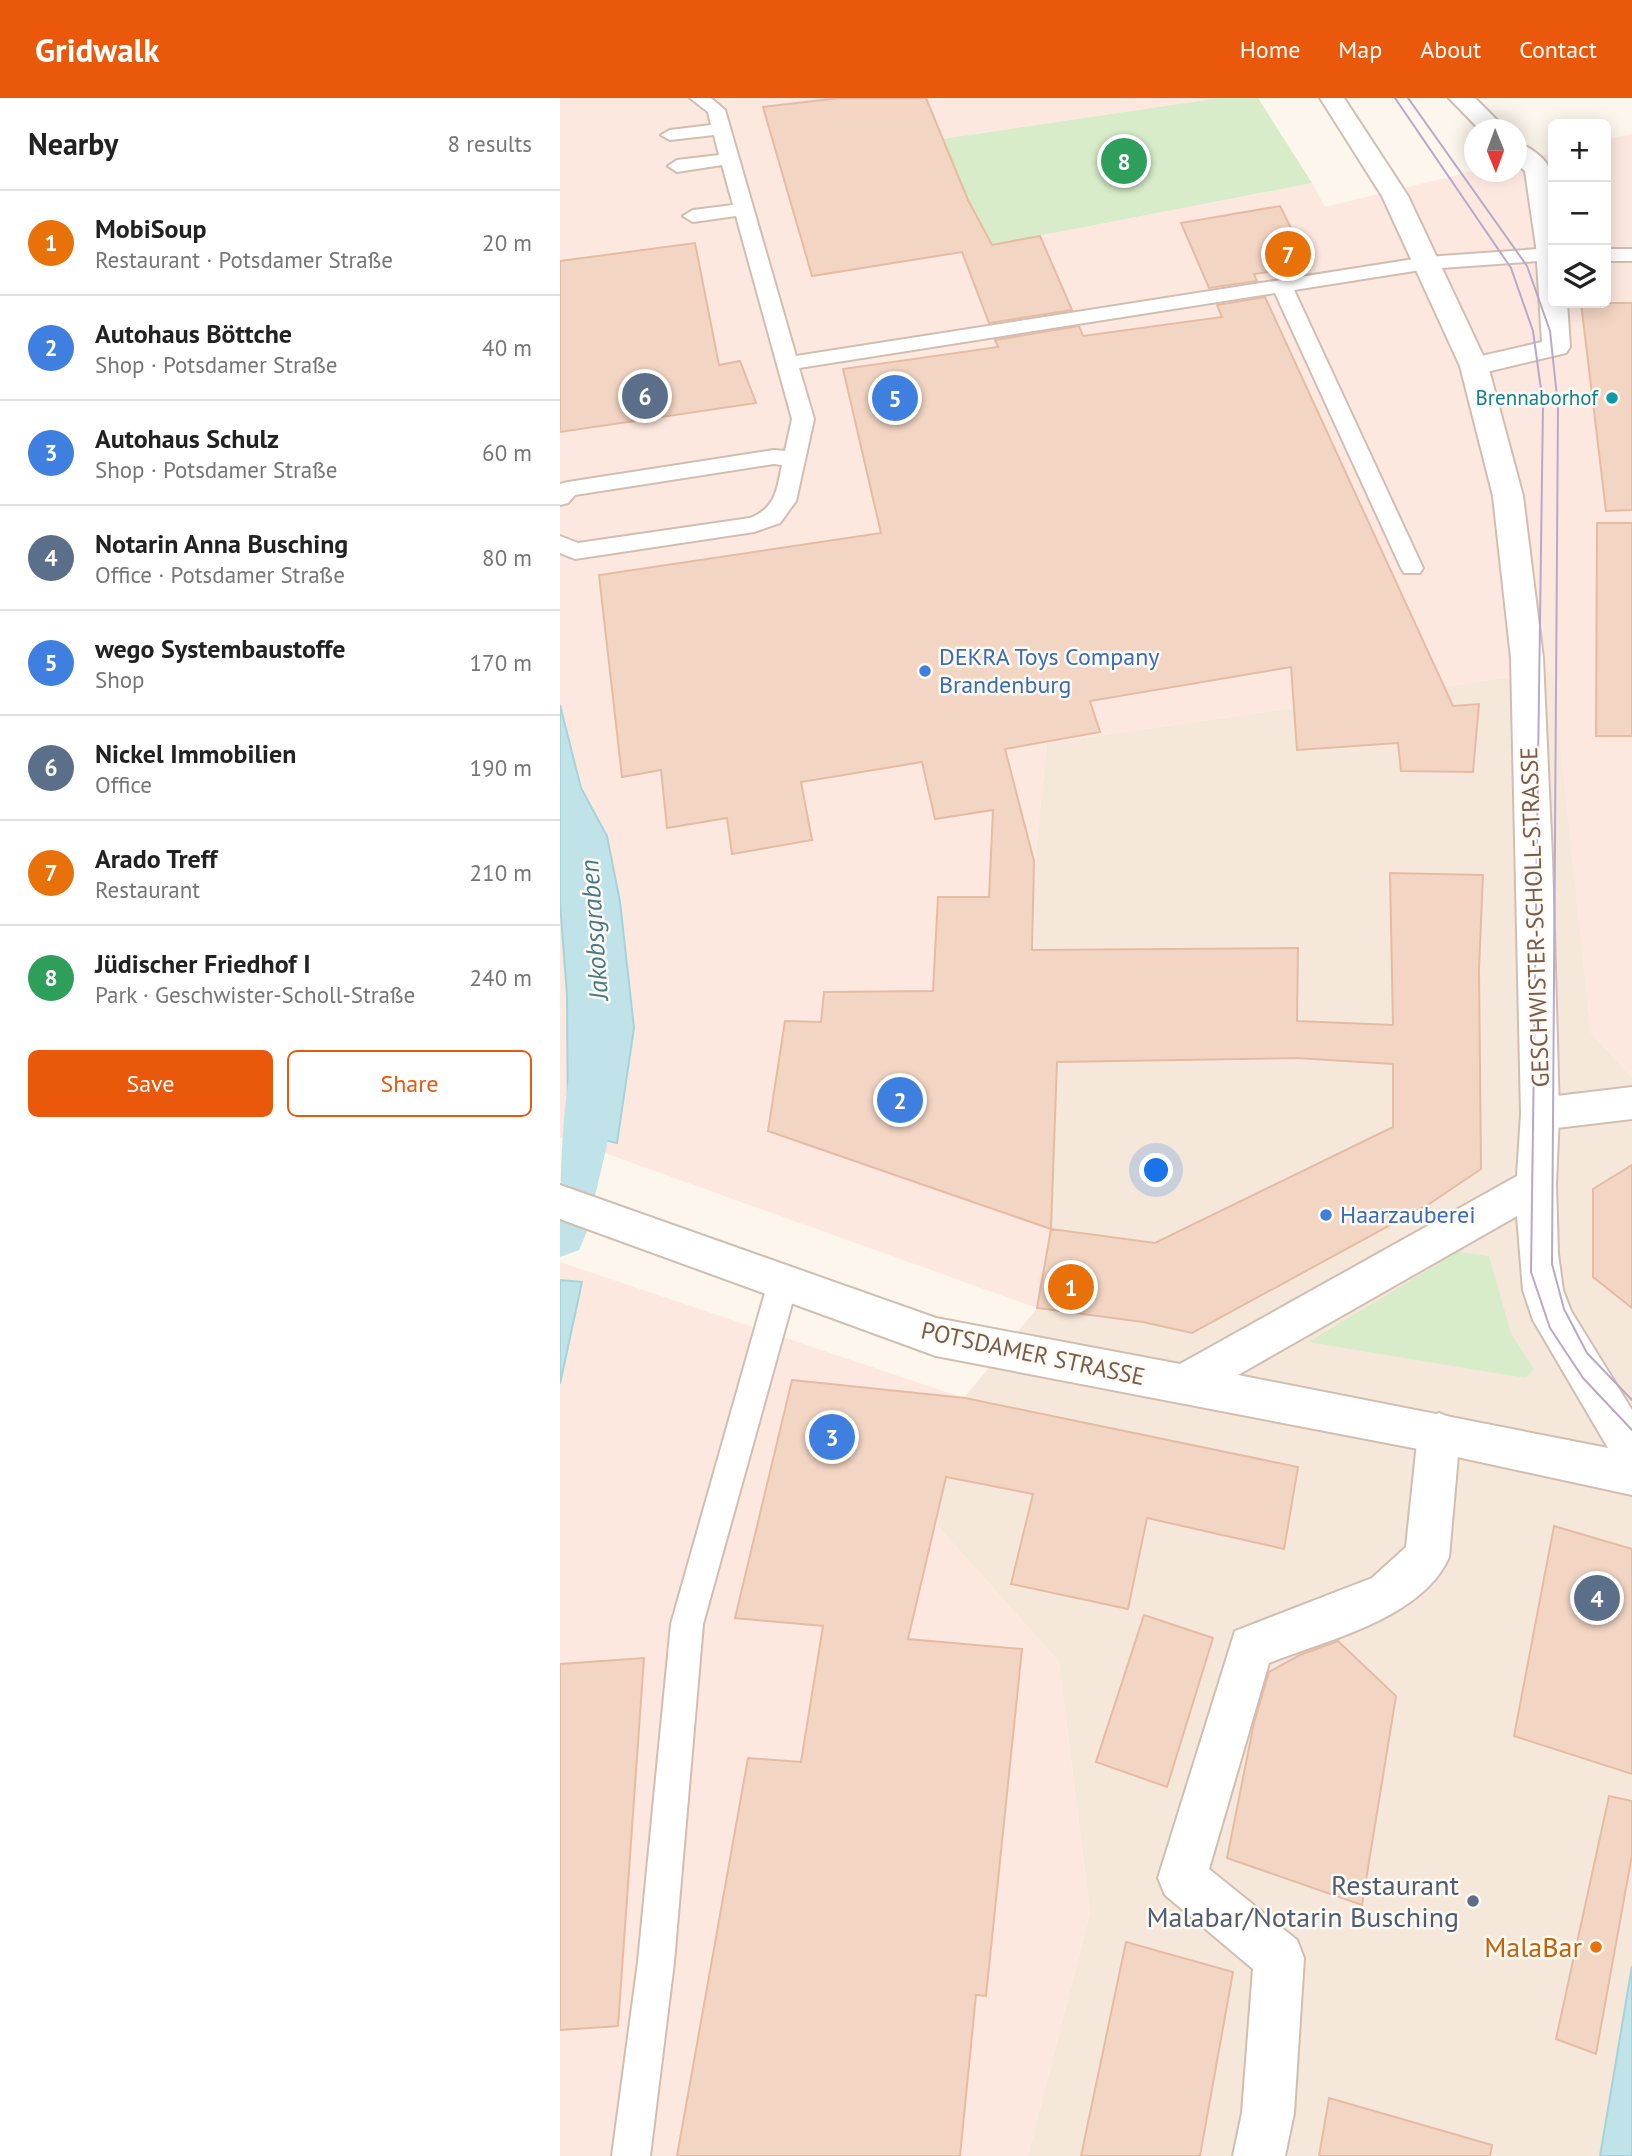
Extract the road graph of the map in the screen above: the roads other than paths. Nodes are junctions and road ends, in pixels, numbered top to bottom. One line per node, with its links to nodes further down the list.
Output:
1 (699, 98): 5 (lane)
2 (1332, 98): 16 (street, GESCHWISTER-SCHOLL-STRASSE)
3 (1461, 98): 4 (street)
4 (1483, 119)
5 (721, 129): 6 (lane); 7 (lane)
6 (670, 135)
7 (729, 159): 9 (lane); 10 (lane)
8 (1527, 160): 12 (street)
9 (677, 166)
10 (743, 209): 11 (lane); 19 (lane)
11 (693, 216)
12 (1550, 245)
13 (1548, 253): 16 (lane)
14 (1611, 255): 15 (lane)
15 (1632, 255)
16 (1427, 263): 17 (lane); 20 (street, GESCHWISTER-SCHOLL-STRASSE)
17 (1282, 286): 19 (lane); 24 (lane)
18 (1554, 308): 20 (street)
19 (786, 364): 21 (lane)
20 (1474, 366): 26 (street, GESCHWISTER-SCHOLL-STRASSE)
21 (792, 459): 22 (lane); 23 (lane)
22 (560, 498)
23 (560, 543)
24 (1412, 568)
25 (1632, 1102): 26 (street)
26 (1540, 1114): 27 (street, GESCHWISTER-SCHOLL-STRASSE)
27 (1536, 1185): 30 (street); 32 (street, GESCHWISTER-SCHOLL-STRASSE)
28 (560, 1202): 29 (street, POTSDAMER STRASSE)
29 (783, 1282): 30 (street, POTSDAMER STRASSE); 34 (lane)
30 (1182, 1385): 31 (street, POTSDAMER STRASSE)
31 (1439, 1433): 33 (street, POTSDAMER STRASSE); 35 (street)
32 (1632, 1449)
33 (1632, 1474)
34 (631, 2156)
35 (1259, 2156)

